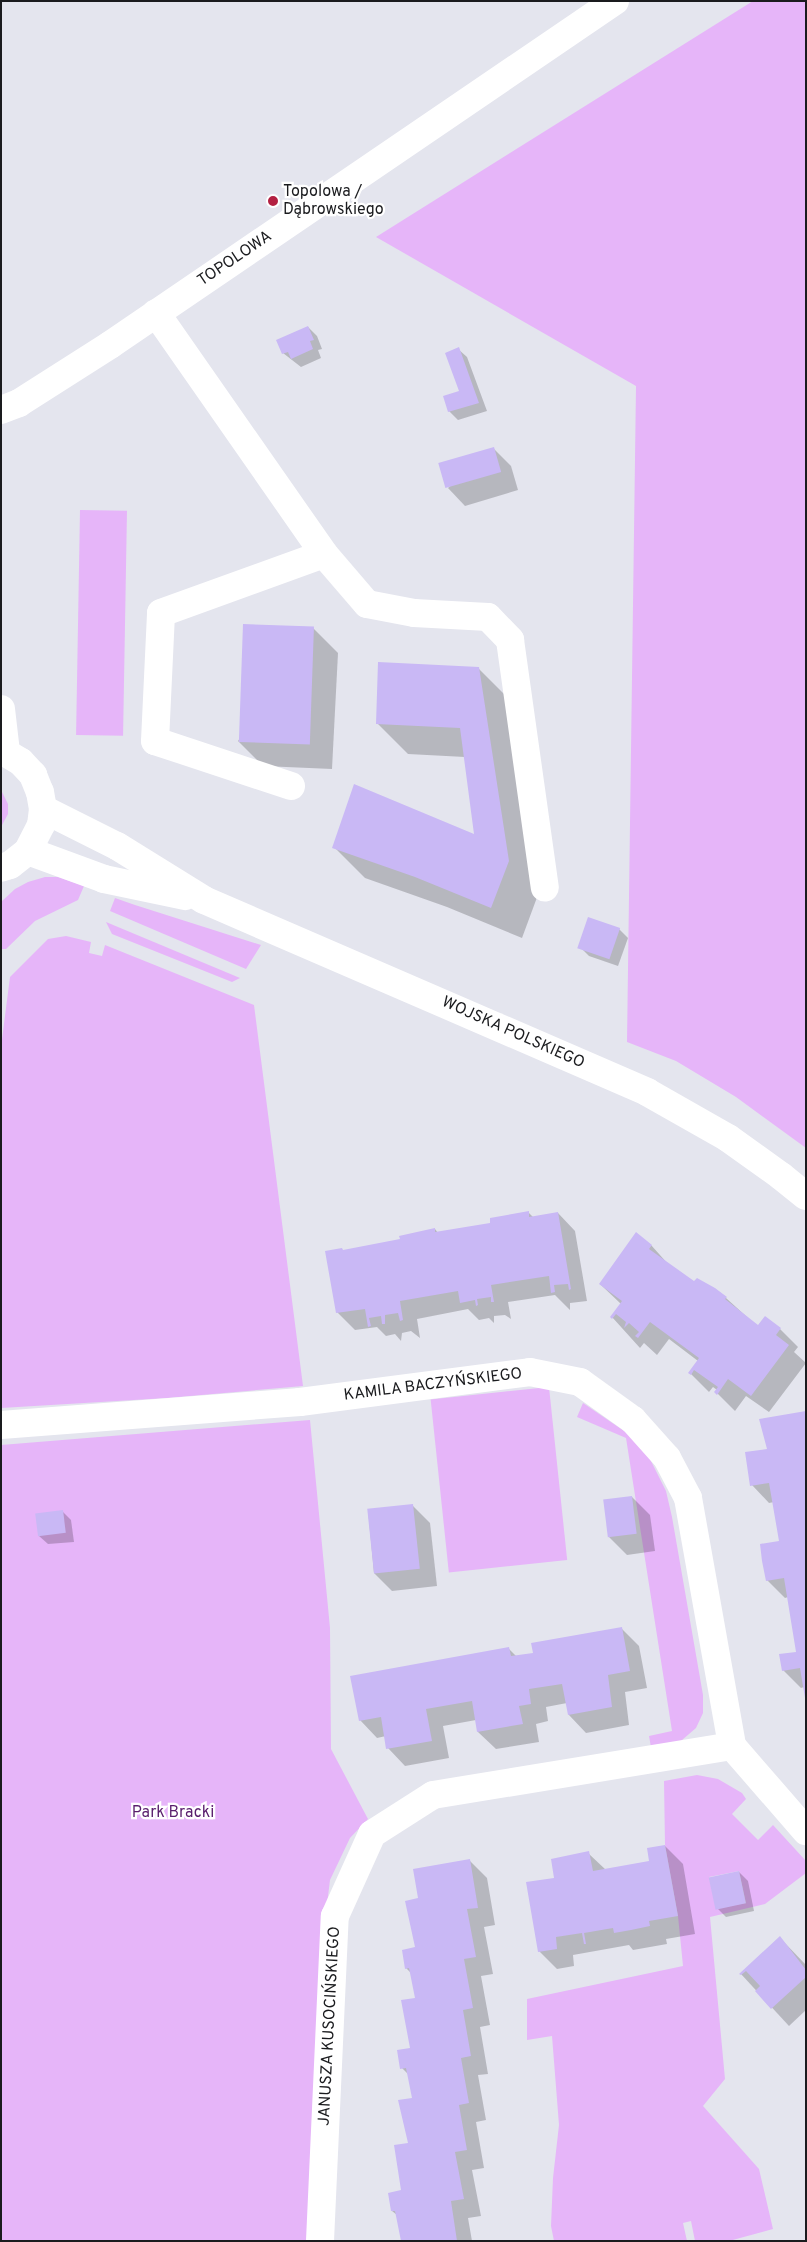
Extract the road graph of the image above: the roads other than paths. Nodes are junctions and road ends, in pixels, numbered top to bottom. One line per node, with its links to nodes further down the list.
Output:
1 (615, 1): 2 (street, TOPOLOWA)
2 (156, 313): 3 (street, TOPOLOWA); 4 (street)
3 (1, 410)
4 (324, 554): 7 (street); 11 (street)
5 (1, 709): 6 (street)
6 (4, 751): 8 (street)
7 (291, 786)
8 (43, 809): 9 (street); 12 (street)
9 (28, 851): 10 (street); 12 (street)
10 (1, 868)
11 (545, 888)
12 (204, 900): 13 (street, WOJSKA POLSKIEGO)
13 (806, 1196)
14 (1, 1425): 15 (street, KAMILA BACZYŃSKIEGO)
15 (732, 1746): 16 (street); 17 (street, JANUSZA KUSOCIŃSKIEGO)
16 (806, 1831)
17 (320, 2241)

